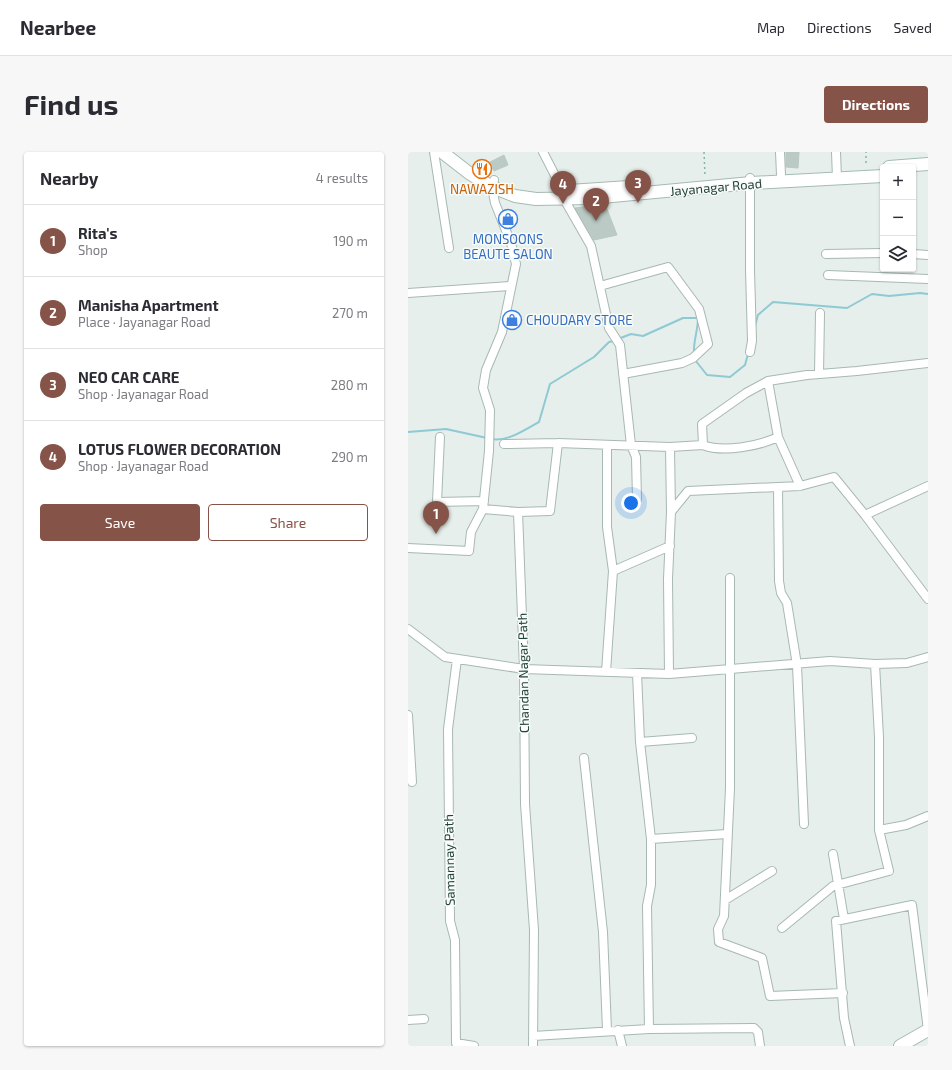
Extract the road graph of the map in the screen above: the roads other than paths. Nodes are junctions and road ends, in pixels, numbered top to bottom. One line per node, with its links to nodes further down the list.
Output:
1 (434, 152): 18 (street)
2 (442, 152): 16 (street, Jayanagar Road)
3 (455, 152): 16 (street, Jayanagar Road)
4 (543, 152): 17 (street)
5 (780, 152): 12 (street)
6 (836, 152): 13 (street)
7 (928, 164): 8 (street)
8 (916, 165)
9 (880, 168): 13 (street, Jayanagar Road)
10 (928, 172): 11 (street)
11 (916, 173)
12 (781, 175): 13 (street, Jayanagar Road); 15 (street, Jayanagar Road)
13 (836, 175): 14 (street, Jayanagar Road); 15 (street, Jayanagar Road)
14 (880, 176)
15 (750, 180): 17 (street, Jayanagar Road); 29 (street)
16 (493, 184): 17 (street, Jayanagar Road); 25 (street)
17 (563, 195): 26 (street)
18 (449, 248)
19 (880, 253): 20 (street)
20 (826, 254)
21 (916, 254): 22 (street)
22 (928, 255)
23 (828, 275): 24 (street)
24 (928, 279)
25 (512, 286): 27 (street); 46 (street)
26 (600, 286): 31 (street); 31 (street)
27 (408, 293)
28 (820, 313): 32 (street)
29 (750, 352)
30 (928, 363): 32 (street)
31 (623, 374): 39 (street)
32 (819, 374): 33 (street)
33 (768, 381): 35 (street); 40 (street)
34 (440, 437): 46 (street)
35 (778, 437): 40 (street); 42 (street)
36 (558, 443): 37 (street); 38 (street); 48 (street)
37 (504, 444)
38 (607, 445): 39 (street); 53 (street)
39 (631, 445): 41 (street); 45 (street)
40 (703, 445): 41 (street)
41 (670, 447): 49 (street)
42 (800, 486): 44 (street); 50 (street)
43 (928, 486): 50 (street)
44 (778, 487): 49 (street); 60 (street)
45 (637, 499)
46 (484, 501): 47 (street)
47 (482, 509): 48 (street); 52 (street)
48 (518, 512): 61 (street, Chandan Nagar Path)
49 (671, 512): 51 (street)
50 (865, 515): 55 (street)
51 (670, 546): 53 (street); 65 (street)
52 (408, 548)
53 (613, 571): 63 (street)
54 (730, 578): 62 (street)
55 (928, 599)
56 (408, 629): 58 (street)
57 (928, 657): 59 (street)
58 (458, 659): 61 (street); 91 (street, Samannay Path)
59 (876, 664): 60 (street); 73 (street)
60 (797, 665): 62 (street); 72 (street)
61 (524, 669): 63 (street); 89 (street, Chandan Nagar Path)
62 (731, 670): 65 (street); 74 (street)
63 (606, 672): 64 (street)
64 (637, 673): 65 (street); 68 (street)
65 (669, 674)
66 (408, 715): 70 (street)
67 (692, 738): 68 (street)
68 (640, 742): 75 (street)
69 (584, 758): 86 (street)
70 (412, 782)
71 (928, 816): 73 (street)
72 (804, 824)
73 (879, 830): 78 (street)
74 (727, 834): 75 (street); 79 (street)
75 (651, 839): 85 (street)
76 (833, 854): 78 (street)
77 (772, 871): 79 (street)
78 (837, 885): 80 (street); 81 (street)
79 (725, 900): 82 (street)
80 (844, 919): 82 (street); 88 (street)
81 (782, 928)
82 (843, 993): 95 (street)
83 (424, 1019): 84 (street)
84 (408, 1020)
85 (649, 1028): 87 (street); 94 (street)
86 (607, 1030): 87 (street); 89 (street)
87 (618, 1030): 93 (street)
88 (928, 1030): 96 (street)
89 (533, 1036): 92 (street, Chandan Nagar Path)
90 (928, 1038): 97 (street)
91 (474, 1046)
92 (533, 1046)
93 (622, 1046)
94 (760, 1046)
95 (850, 1046)
96 (900, 1046)
97 (914, 1046)

